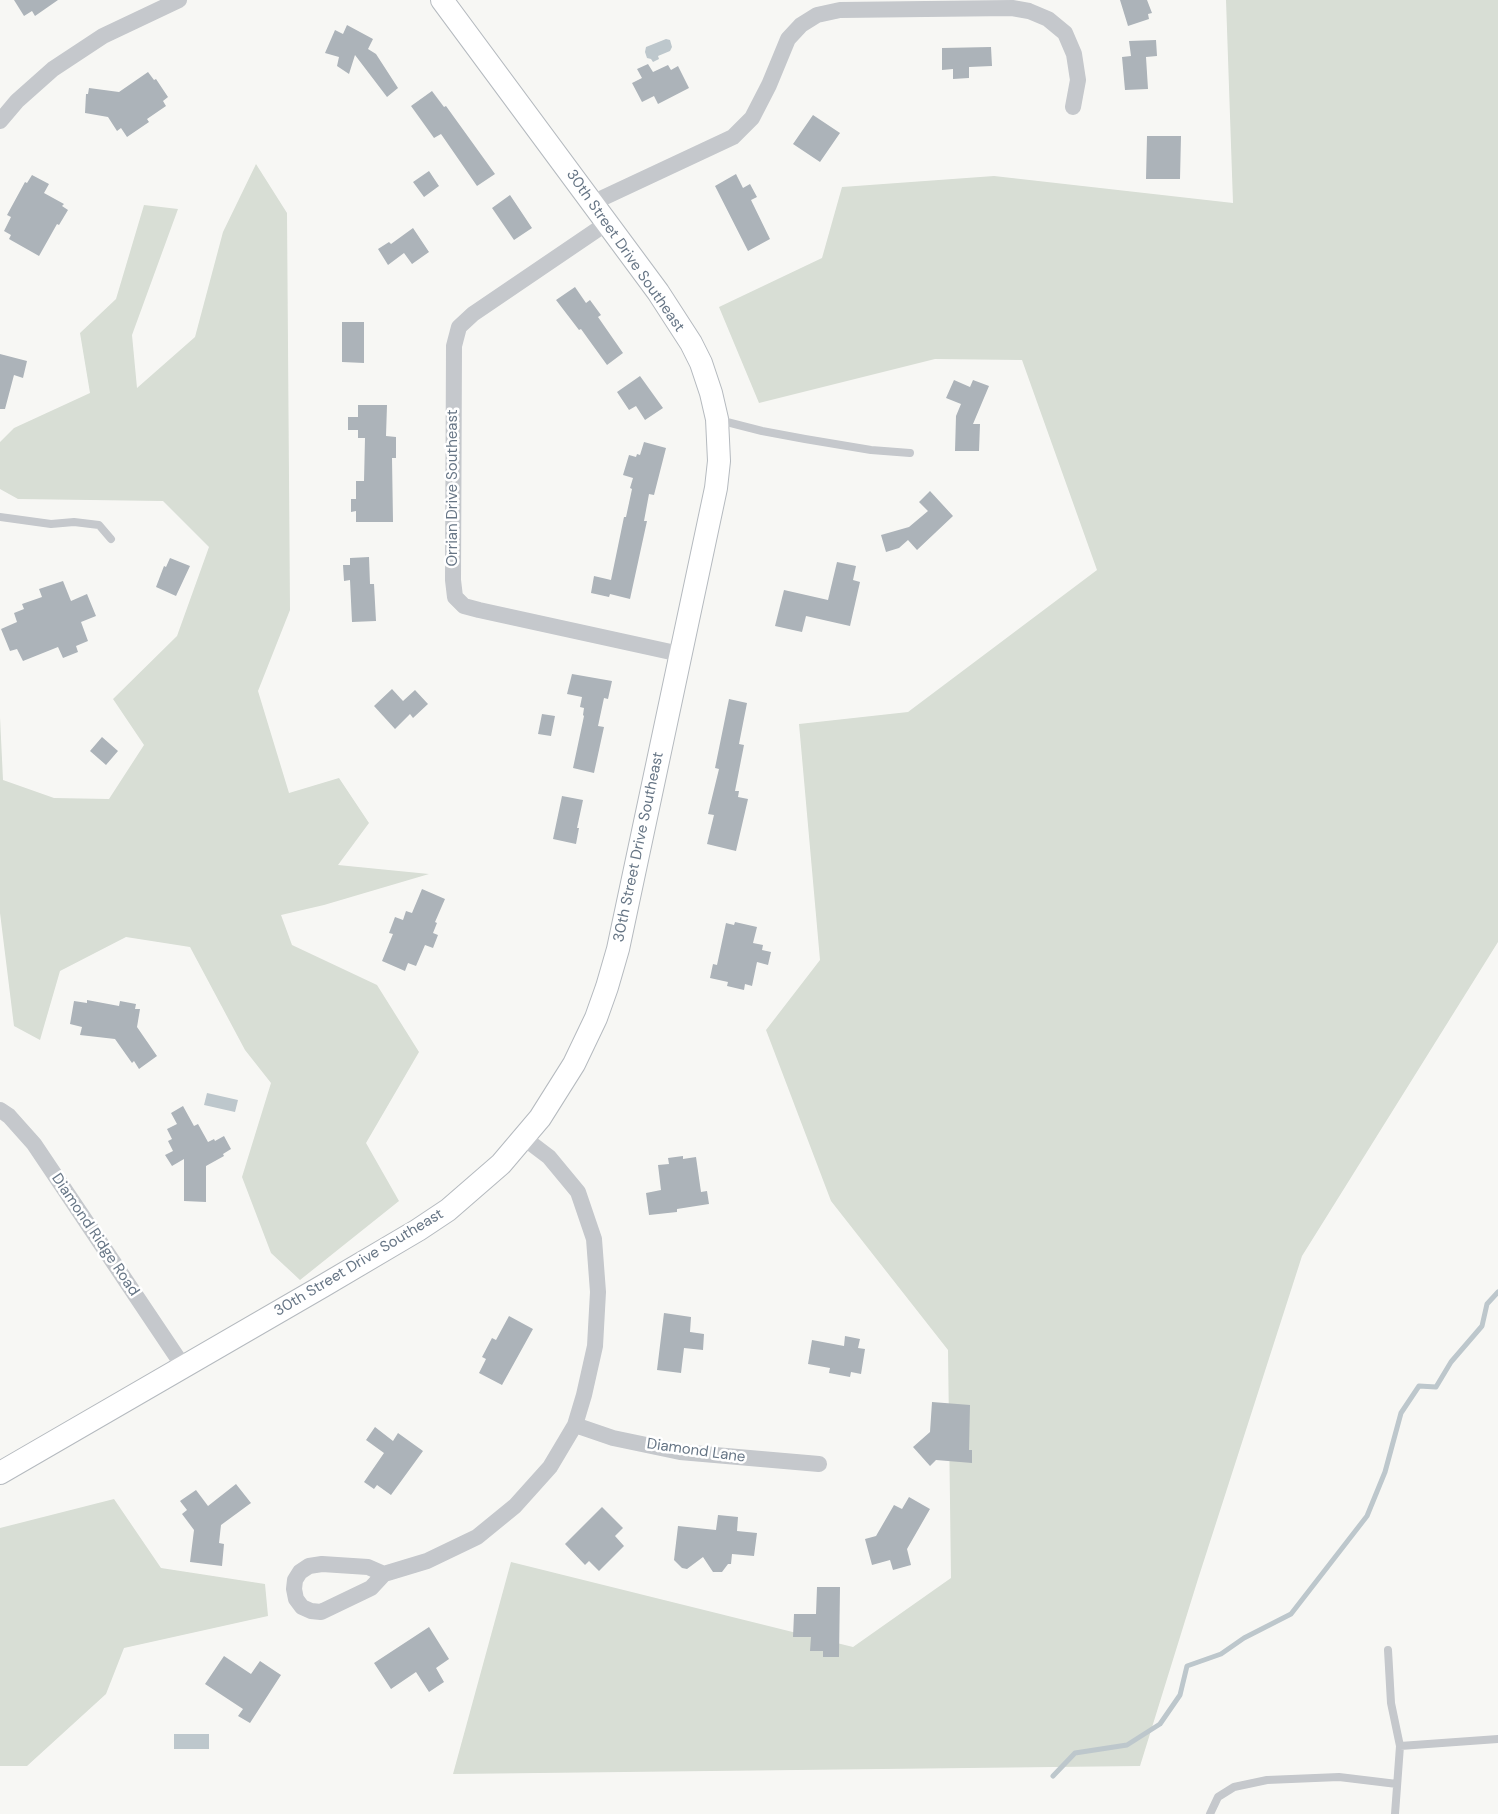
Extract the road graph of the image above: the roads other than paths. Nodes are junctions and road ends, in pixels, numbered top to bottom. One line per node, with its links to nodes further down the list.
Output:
1 (179, 0): 4 (street)
2 (442, 0): 5 (main road, 30th Street Drive Southeast)
3 (1073, 107): 5 (street)
4 (0, 121)
5 (592, 203): 6 (main road, 30th Street Drive Southeast)
6 (606, 223): 7 (main road, 30th Street Drive Southeast); 11 (street, Orrian Drive Southeast)
7 (717, 419): 8 (lane); 11 (main road, 30th Street Drive Southeast)
8 (910, 453)
9 (0, 517): 10 (lane)
10 (111, 539)
11 (680, 654): 13 (main road, 30th Street Drive Southeast)
12 (0, 1110): 14 (street, Diamond Ridge Road)
13 (524, 1138): 14 (main road, 30th Street Drive Southeast); 15 (street)
14 (183, 1366): 17 (main road, 30th Street Drive Southeast)
15 (575, 1425): 16 (street, Diamond Lane); 18 (street)
16 (819, 1464)
17 (0, 1473)
18 (384, 1574): 18 (street)
19 (1388, 1650): 21 (lane)
20 (1498, 1739): 21 (lane)
21 (1400, 1746): 22 (lane)
22 (1397, 1784): 23 (lane); 24 (lane)
23 (1210, 1814)
24 (1395, 1814)

